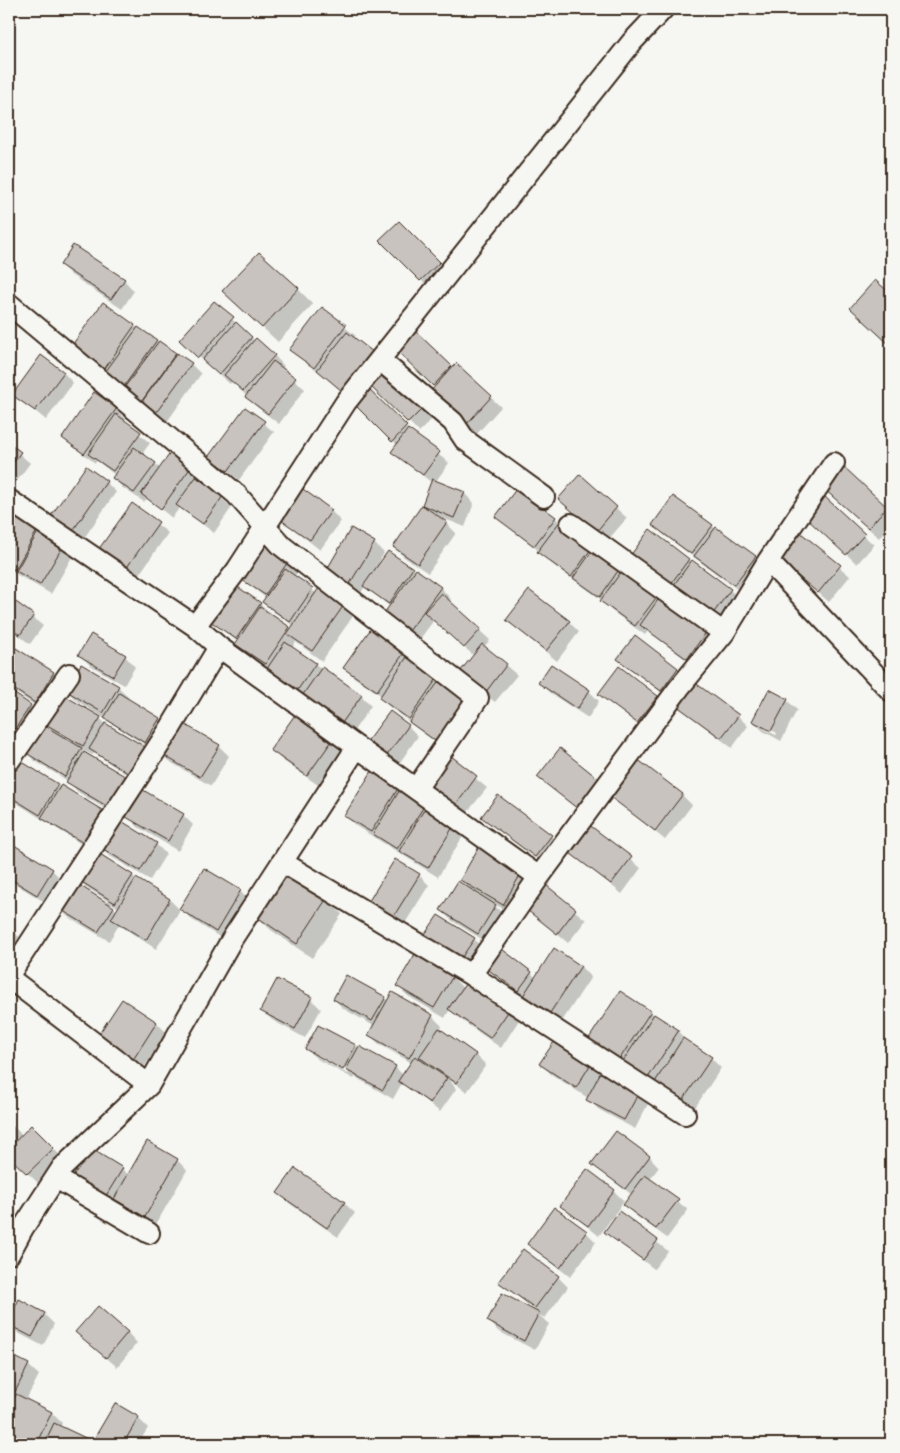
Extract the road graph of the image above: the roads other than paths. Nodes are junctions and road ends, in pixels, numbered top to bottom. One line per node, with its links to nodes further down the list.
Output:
1 (663, 9): 3 (street)
2 (9, 304): 8 (street)
3 (380, 360): 5 (street); 8 (street)
4 (834, 463): 9 (street)
5 (544, 497)
6 (12, 508): 10 (street)
7 (571, 524): 11 (street)
8 (264, 527): 10 (street); 17 (street)
9 (768, 560): 11 (street); 14 (street)
10 (196, 626): 12 (street)
11 (724, 633): 19 (street)
12 (219, 647): 15 (street); 21 (street)
13 (69, 674): 16 (street)
14 (891, 691)
15 (357, 747): 17 (street); 18 (street)
16 (9, 761)
17 (416, 789): 19 (street)
18 (282, 862): 20 (street); 22 (street)
19 (539, 876): 20 (street)
20 (471, 975): 23 (street)
21 (9, 976): 22 (street)
22 (149, 1085): 24 (street)
23 (685, 1114)
24 (56, 1178): 25 (street); 26 (street)
25 (149, 1233)
26 (9, 1254)

